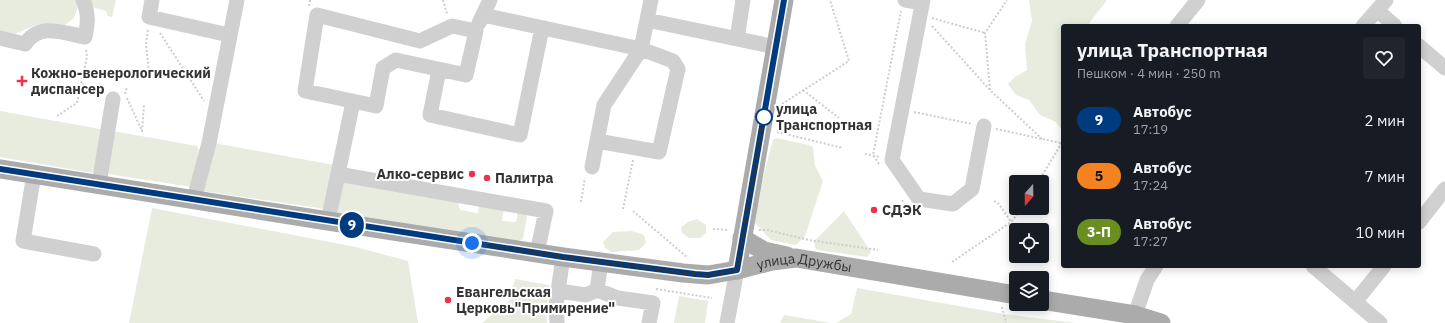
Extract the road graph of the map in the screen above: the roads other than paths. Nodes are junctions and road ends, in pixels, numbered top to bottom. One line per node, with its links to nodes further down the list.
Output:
1 (83, 0): 20 (street)
2 (152, 0): 19 (street)
3 (237, 0): 19 (street)
4 (490, 0): 12 (street)
5 (651, 0): 13 (street)
6 (743, 0): 21 (street)
7 (784, 0): 22 (main road)
8 (1198, 0): 14 (street)
9 (903, 4): 11 (street)
10 (1381, 5): 15 (street); 16 (street)
11 (922, 6): 29 (street)
12 (483, 15): 17 (street); 18 (street)
13 (647, 20): 21 (street); 24 (street)
14 (1179, 24)
15 (1365, 24)
16 (1394, 24)
17 (542, 28): 24 (street); 26 (street)
18 (476, 31): 26 (street); 28 (street)
19 (229, 35): 37 (street)
20 (0, 38)
21 (737, 39): 22 (street)
22 (776, 47): 40 (main road)
23 (1421, 48): 25 (street)
24 (641, 49): 30 (street); 30 (street)
25 (1445, 68)
26 (439, 70): 28 (street)
27 (116, 95): 35 (street)
28 (353, 102): 34 (street)
29 (984, 126)
30 (597, 140): 31 (street)
31 (592, 167)
32 (0, 169): 33 (main road, улица Дружбы)
33 (34, 174): 35 (main road, улица Дружбы); 42 (street)
34 (338, 174): 39 (street); 41 (street)
35 (98, 184): 37 (main road, улица Дружбы)
36 (1445, 189): 38 (street)
37 (194, 199): 39 (main road, улица Дружбы)
38 (1421, 219)
39 (328, 221): 41 (main road, улица Дружбы)
40 (743, 235): 44 (main road); 49 (main road)
41 (537, 252): 43 (main road, улица Дружбы)
42 (94, 254)
43 (563, 257): 45 (main road, улица Дружбы); 51 (street)
44 (796, 258): 49 (main road, улица Дружбы); 52 (main road, улица Дружбы)
45 (601, 262): 49 (main road, улица Дружбы); 50 (street)
46 (1155, 268): 55 (street)
47 (1315, 268): 54 (street)
48 (1382, 268): 54 (street)
49 (737, 270): 58 (street)
50 (597, 290): 51 (street); 57 (street)
51 (559, 291): 56 (street)
52 (1009, 294)
53 (1049, 301): 55 (main road)
54 (1355, 302): 60 (street)
55 (1135, 315): 59 (main road)
56 (557, 323)
57 (649, 323)
58 (727, 323)
59 (1161, 323)
60 (1380, 323)

